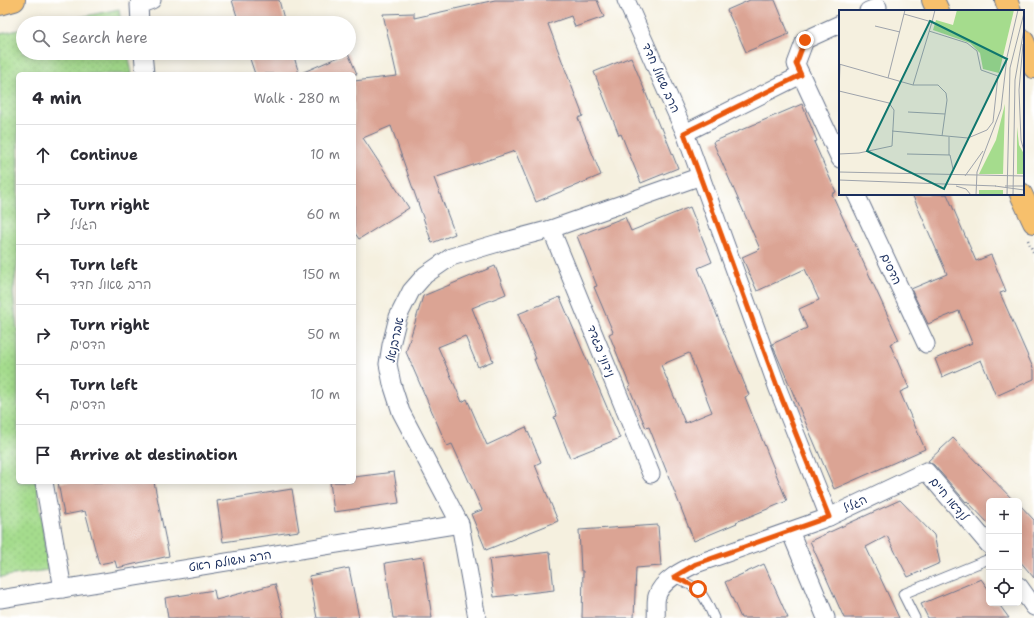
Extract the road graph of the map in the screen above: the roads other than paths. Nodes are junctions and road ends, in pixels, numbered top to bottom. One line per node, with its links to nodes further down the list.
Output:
1 (14, 0): 6 (main road)
2 (152, 0): 9 (street)
3 (626, 0): 16 (street, הרב שאול חדד)
4 (933, 0): 7 (main road)
5 (1006, 0): 8 (main road)
6 (0, 4)
7 (938, 10)
8 (1010, 10)
9 (140, 16)
10 (839, 24): 15 (street)
11 (1024, 43): 13 (main road)
12 (143, 60): 14 (street)
13 (1034, 67)
14 (145, 72)
15 (801, 75): 16 (street); 17 (street)
16 (684, 133): 18 (street, הרב שאול חדד)
17 (839, 157)
18 (701, 176): 22 (street, אברבנאל); 27 (street, הרב שאול חדד)
19 (856, 195): 23 (street, הדסים)
20 (1021, 195): 21 (main road)
21 (1034, 222)
22 (551, 229): 25 (street, נידוני בגדד); 28 (street, אברבנאל)
23 (926, 344)
24 (926, 471): 27 (street, הגליל); 30 (street, לנדאו חיים)
25 (651, 474)
26 (44, 484): 33 (street)
27 (829, 517): 29 (street, הגליל)
28 (460, 524): 33 (street, הרב משולם ראט); 37 (street, אברבנאל)
29 (790, 531): 32 (street, הגליל); 40 (street)
30 (986, 541)
31 (986, 560): 41 (lane)
32 (674, 577): 38 (street, הגליל); 39 (lane)
33 (64, 589): 35 (street, הרב משולם ראט)
34 (1022, 590): 36 (street)
35 (0, 599)
36 (1034, 607)
37 (477, 618)
38 (656, 618)
39 (714, 618)
40 (826, 618)
41 (914, 618)

